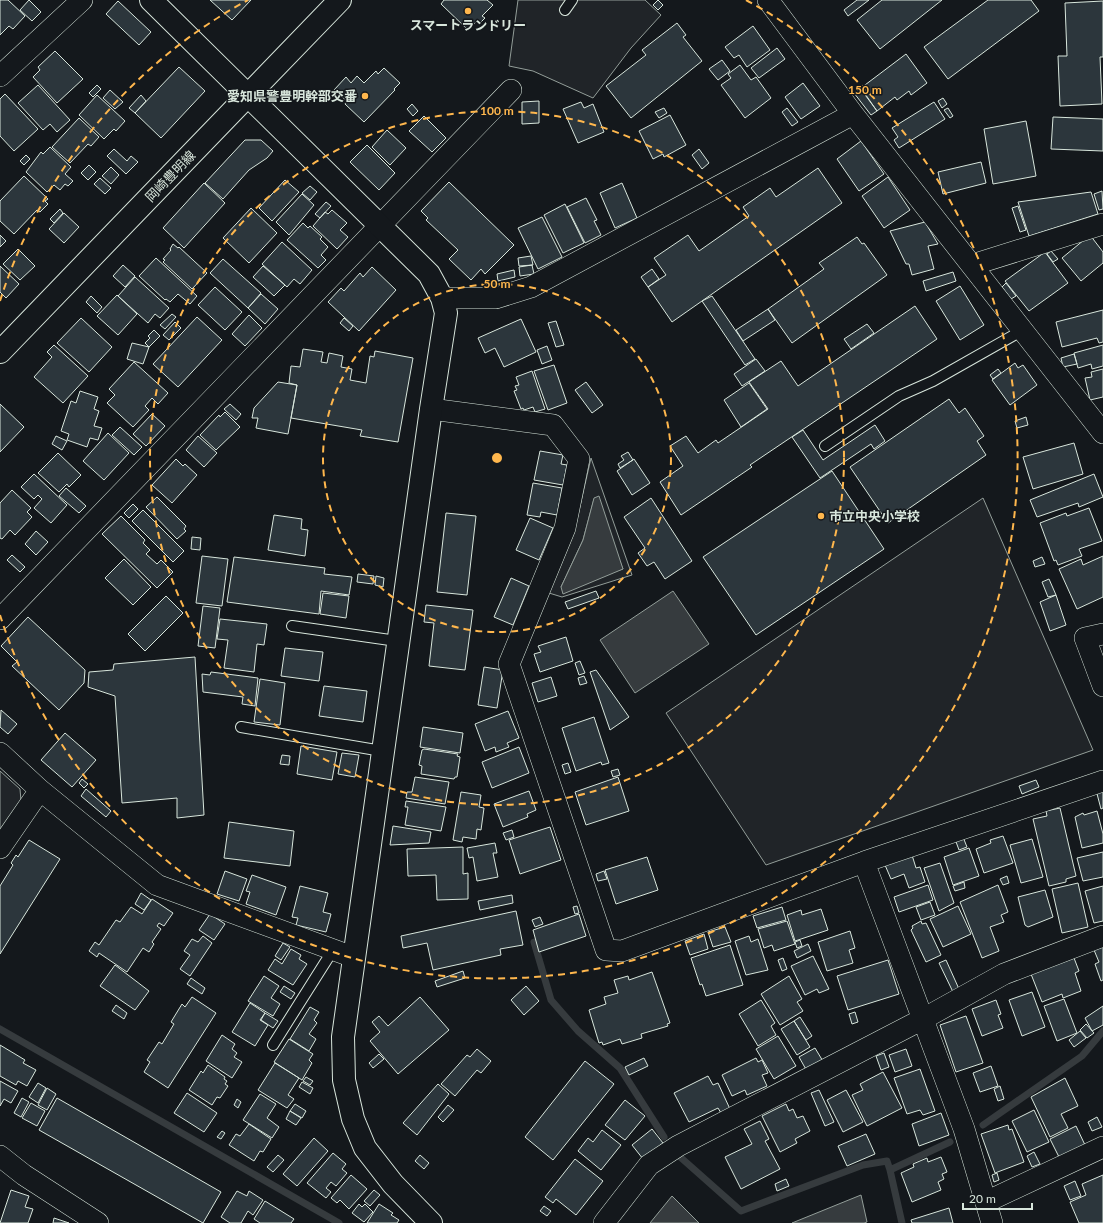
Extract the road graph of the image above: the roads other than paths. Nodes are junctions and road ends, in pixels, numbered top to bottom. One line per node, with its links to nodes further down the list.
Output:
1 (82, 0): 7 (street)
2 (151, 0): 9 (street)
3 (340, 0): 9 (street, 岡崎豊明線)
4 (572, 0): 6 (lane)
5 (768, 0): 10 (street)
6 (564, 10)
7 (3, 67)
8 (512, 90): 12 (street)
9 (248, 94): 12 (street); 16 (street, 岡崎豊明線)
10 (853, 114): 13 (street); 14 (street)
11 (1103, 224): 13 (street)
12 (380, 225): 14 (street); 20 (street)
13 (972, 265): 15 (street)
14 (442, 298): 17 (street)
15 (1023, 330): 18 (street); 19 (lane)
16 (0, 352)
17 (431, 409): 23 (street); 31 (street)
18 (1103, 433)
19 (825, 446)
20 (0, 619)
21 (292, 626): 23 (lane)
22 (1103, 634): 24 (street)
23 (398, 641): 26 (street)
24 (1103, 686)
25 (241, 727): 26 (lane)
26 (382, 751): 33 (street)
27 (0, 753): 29 (street)
28 (1103, 781): 31 (street)
29 (40, 790): 30 (street); 33 (street)
30 (0, 848)
31 (864, 862): 34 (street)
32 (1103, 936): 34 (street)
33 (343, 954): 35 (lane); 40 (street)
34 (922, 1018): 38 (street); 41 (street)
35 (273, 1045)
36 (1103, 1147): 38 (street)
37 (0, 1156): 39 (street)
38 (986, 1202): 42 (street)
39 (98, 1223)
40 (431, 1223)
41 (604, 1223)
42 (992, 1223)

